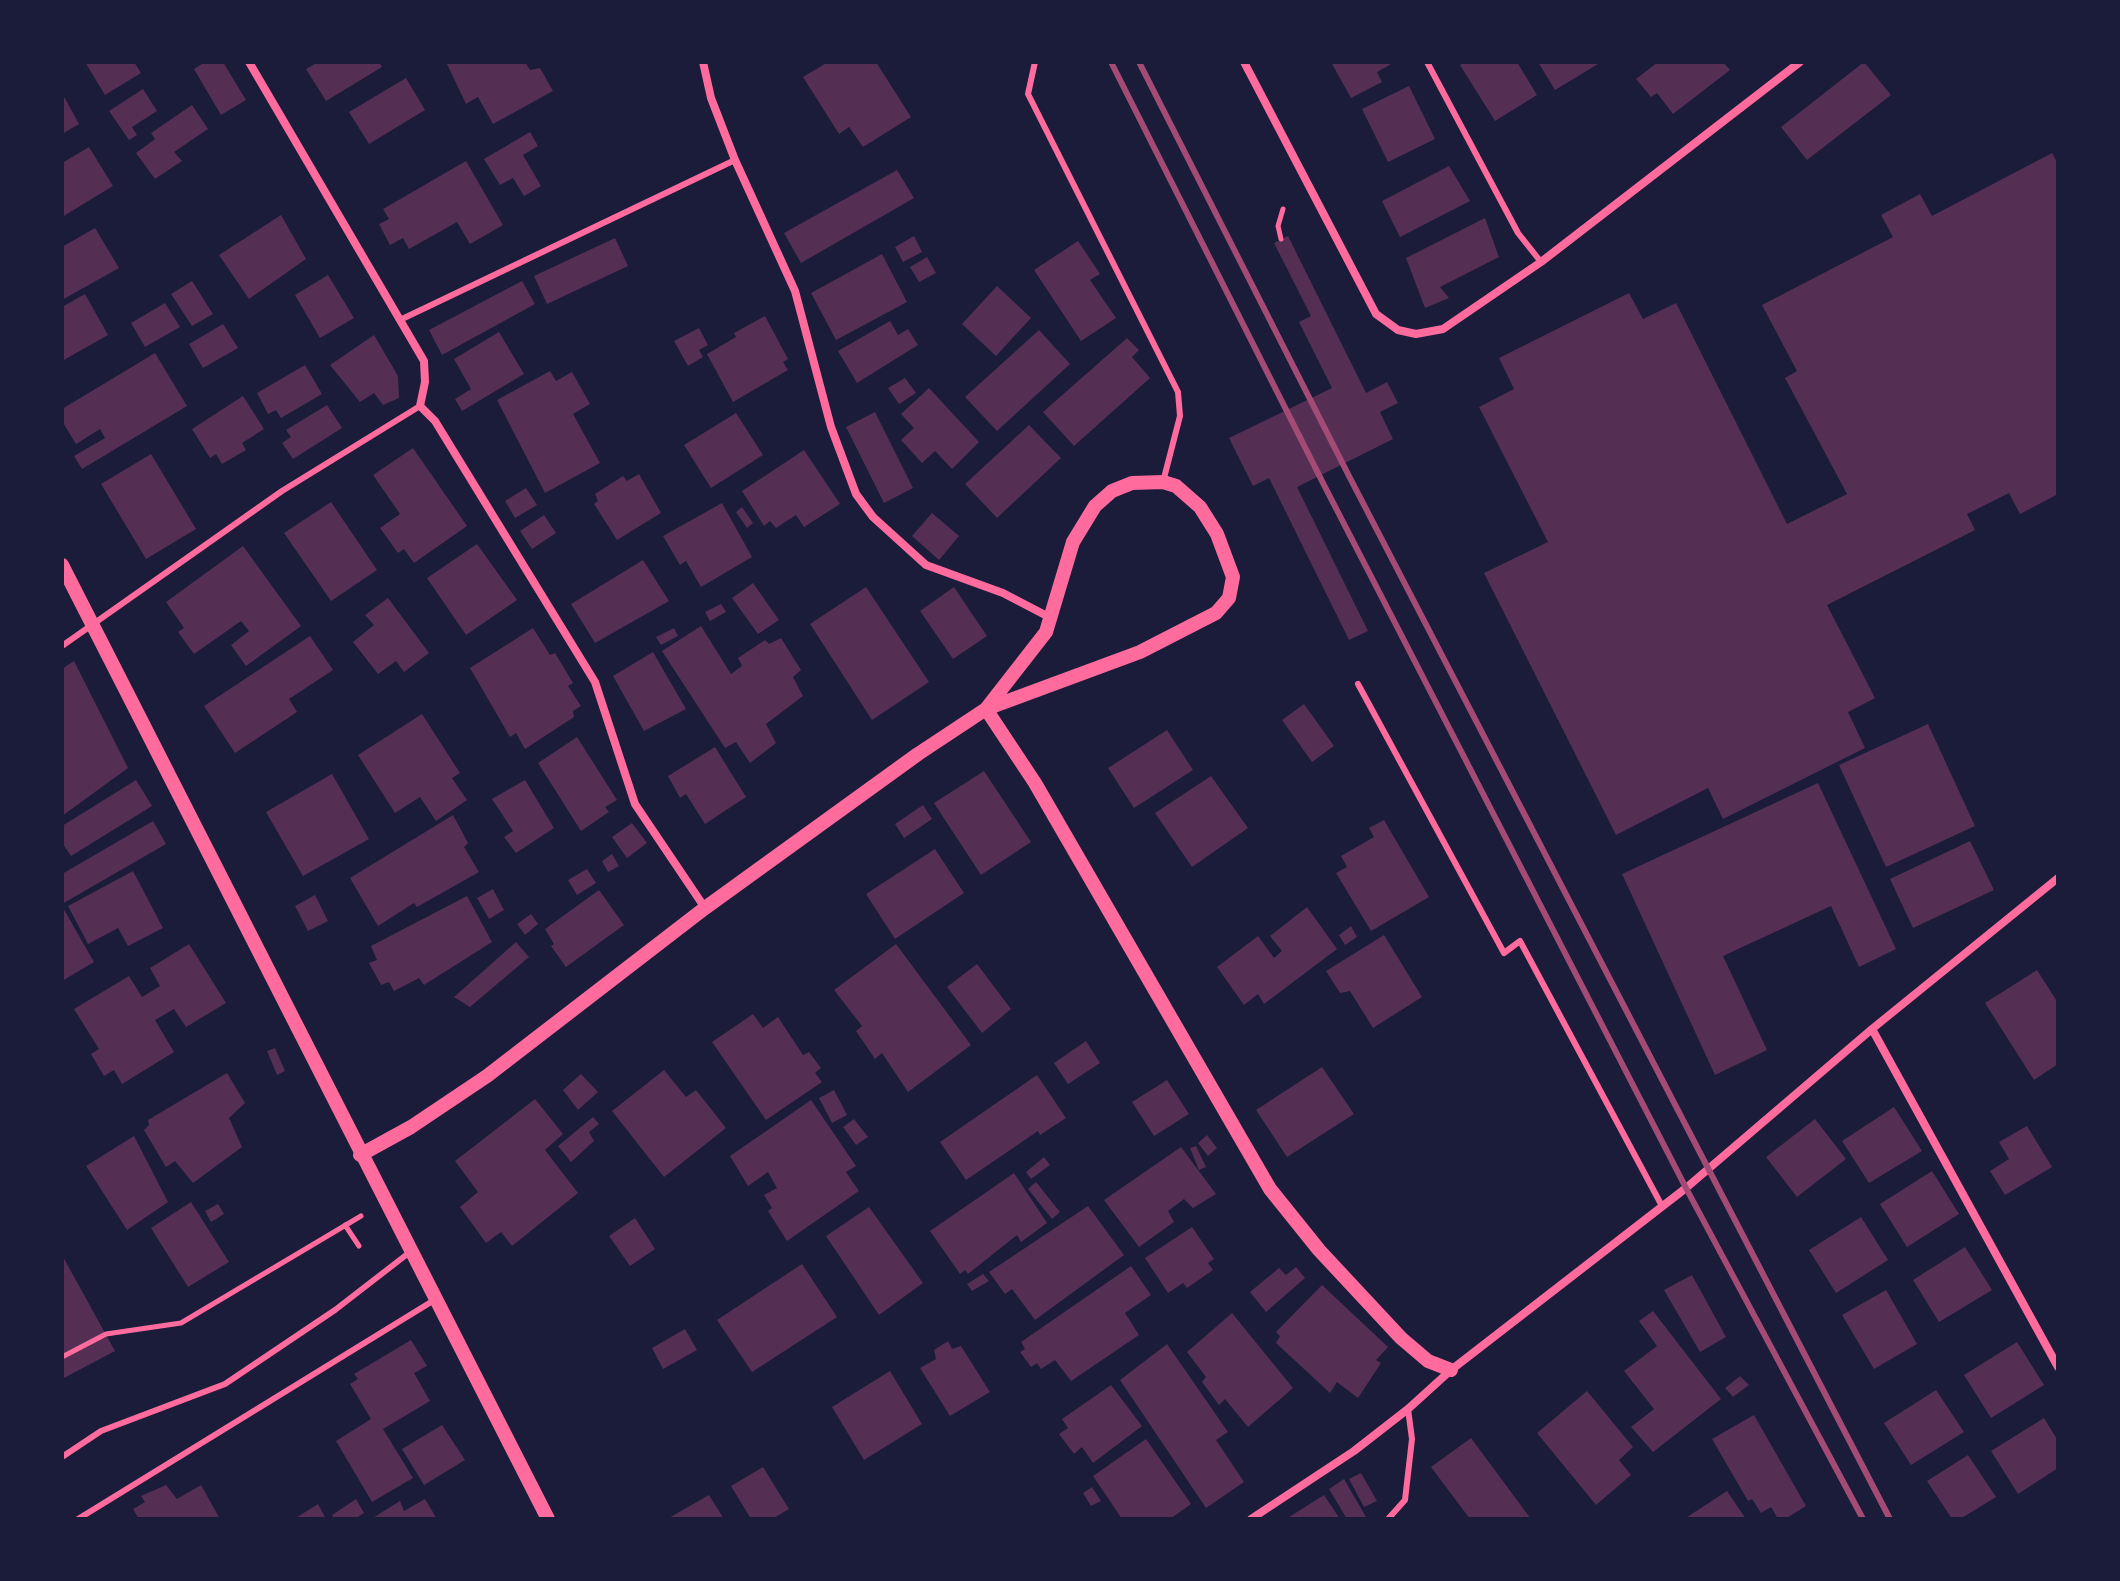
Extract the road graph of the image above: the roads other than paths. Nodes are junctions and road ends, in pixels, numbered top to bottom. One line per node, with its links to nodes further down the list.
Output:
1 (249, 62): 10 (street)
2 (703, 62): 8 (street)
3 (1035, 62): 12 (lane)
4 (1244, 62): 9 (street)
5 (1427, 62): 9 (lane)
6 (1800, 62): 7 (street)
7 (1789, 66): 9 (street)
8 (735, 160): 10 (lane); 14 (street)
9 (1541, 262)
10 (402, 319): 11 (street)
11 (420, 406): 15 (lane); 20 (street)
12 (1163, 482): 14 (street); 18 (street)
13 (62, 565): 15 (street)
14 (1049, 617): 18 (street)
15 (92, 625): 16 (lane); 22 (street)
16 (62, 646)
17 (1358, 684): 23 (lane)
18 (986, 709): 20 (street); 27 (street)
19 (2058, 878): 21 (street)
20 (705, 908): 22 (street)
21 (1872, 1029): 23 (street); 26 (street)
22 (360, 1155): 24 (street)
23 (1662, 1206): 27 (street)
24 (410, 1252): 25 (street); 29 (lane)
25 (436, 1299): 30 (lane); 31 (street)
26 (2058, 1367)
27 (1451, 1370): 28 (street)
28 (1408, 1409): 32 (street); 33 (lane)
29 (62, 1457)
30 (78, 1519)
31 (548, 1519)
32 (1251, 1519)
33 (1388, 1519)

